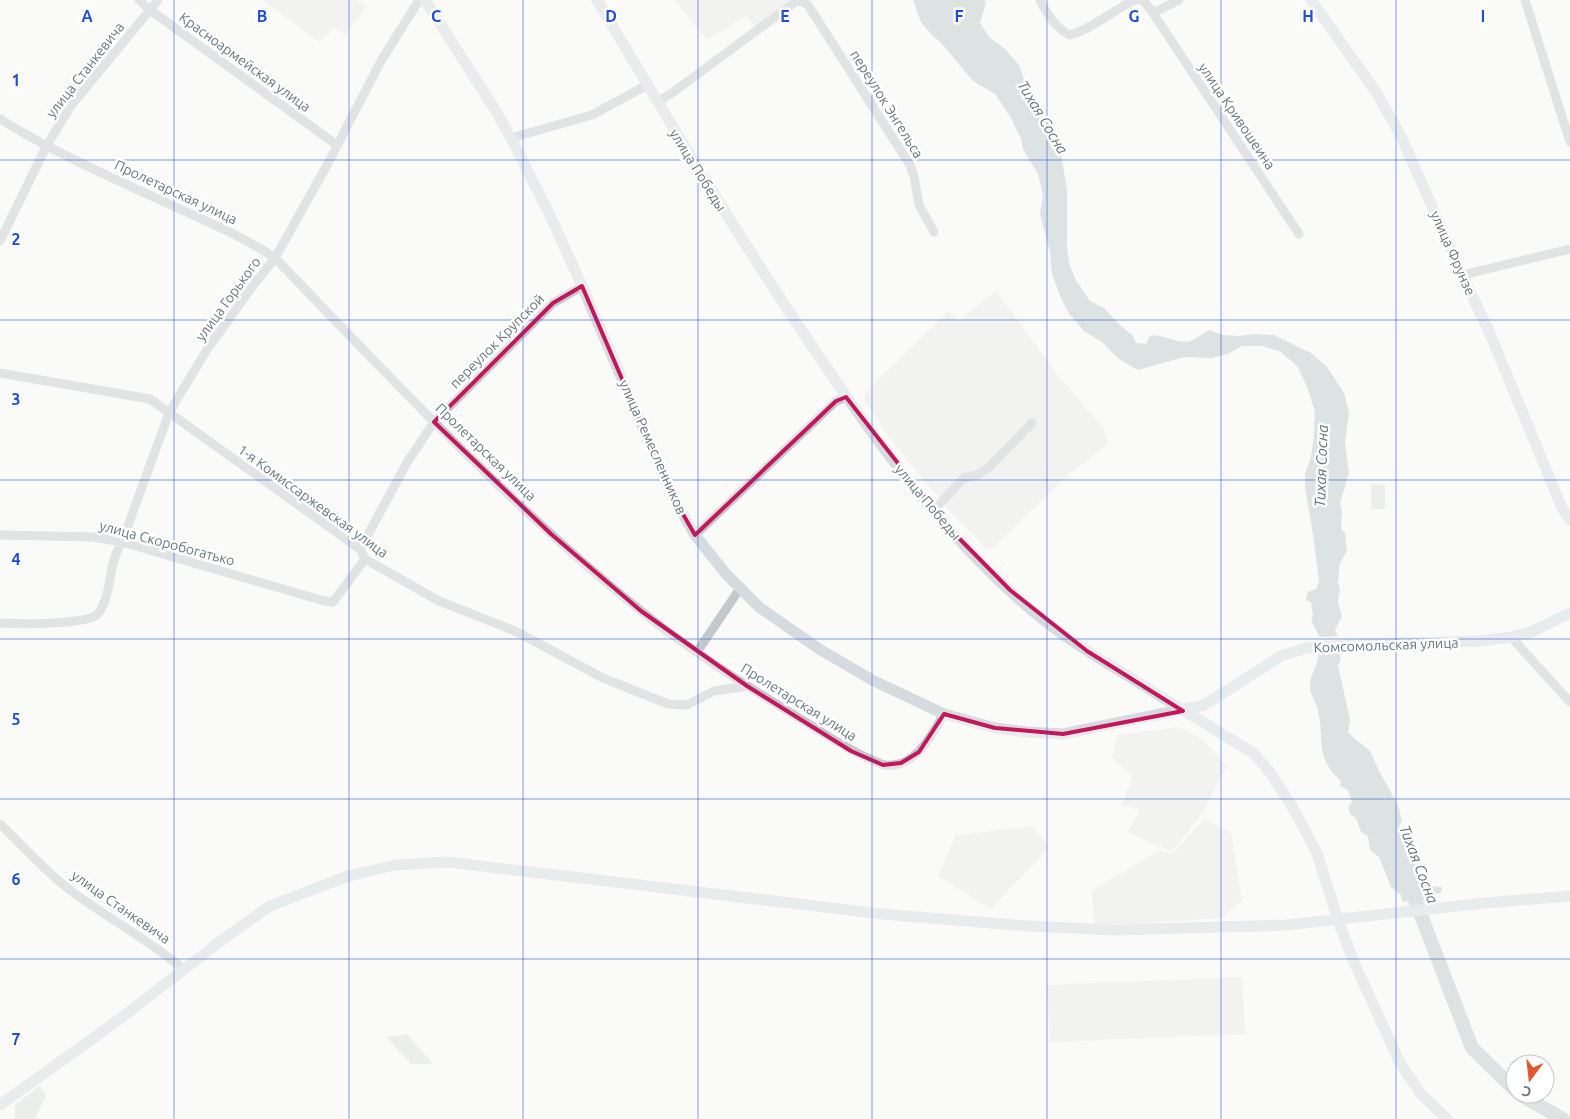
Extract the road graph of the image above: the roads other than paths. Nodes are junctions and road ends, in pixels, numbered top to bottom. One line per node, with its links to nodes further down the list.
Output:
1 (139, 0): 13 (street, Красноармейская улица)
2 (158, 0): 13 (street, улица Станкевича)
3 (419, 0): 22 (street, улица Горького)
4 (425, 0): 19 (main road, улица Ремесленников)
5 (597, 0): 15 (main road, улица Победы)
6 (799, 0): 16 (street); 23 (street, переулок Энгельса)
7 (1040, 0): 8 (street)
8 (1135, 0)
9 (1139, 0): 14 (street, улица Кривошеина)
10 (1179, 0): 14 (street)
11 (1311, 0): 28 (main road, улица Фрунзе)
12 (1525, 0): 17 (street)
13 (150, 10): 21 (street, улица Станкевича); 22 (street, Красноармейская улица)
14 (1153, 13): 24 (street, улица Кривошеина)
15 (647, 85): 16 (main road, улица Победы); 19 (street)
16 (657, 102): 31 (main road, улица Победы)
17 (1566, 110): 20 (street)
18 (0, 119): 21 (street, Пролетарская улица)
19 (511, 138): 29 (main road, улица Ремесленников)
20 (1570, 142)
21 (47, 145): 25 (street, улица Станкевича); 27 (street, Пролетарская улица)
22 (337, 145): 27 (street, улица Горького)
23 (934, 232)
24 (1299, 234)
25 (0, 241)
26 (1570, 249): 28 (street)
27 (275, 258): 32 (street, улица Горького); 33 (street, Пролетарская улица)
28 (1462, 275): 36 (main road, улица Фрунзе)
29 (582, 286): 33 (street, переулок Крупской); 38 (main road, улица Ремесленников)
30 (0, 373): 32 (street, 1-я Комиссаржевская улица)
31 (846, 397): 35 (main road, улица Победы); 38 (street)
32 (169, 414): 39 (street, улица Горького); 40 (street, 1-я Комиссаржевская улица)
33 (434, 422): 40 (street, переулок Крупской); 46 (street, Пролетарская улица)
34 (1032, 423): 35 (street)
35 (934, 510): 49 (main road, улица Победы)
36 (1570, 520)
37 (0, 535): 39 (street, улица Скоробогатько)
38 (696, 535): 42 (main road, улица Ремесленников)
39 (122, 542): 41 (street, улица Скоробогатько); 44 (street, улица Горького)
40 (360, 550): 41 (street, 1-я Комиссаржевская улица)
41 (365, 559): 47 (street, 1-я Комиссаржевская улица)
42 (741, 587): 46 (street); 50 (main road, улица Ремесленников)
43 (1570, 613): 45 (main road, Комсомольская улица)
44 (0, 623)
45 (1511, 637): 48 (street); 49 (main road, Комсомольская улица)
46 (696, 652): 47 (street, Пролетарская улица)
47 (746, 686): 50 (street, Пролетарская улица)
48 (1570, 702)
49 (1183, 711): 50 (main road, улица Ремесленников); 53 (main road, улица Победы)
50 (944, 714)
51 (0, 824): 54 (street, улица Станкевича)
52 (1570, 896): 53 (main road)
53 (1338, 920): 54 (main road); 56 (main road, улица Победы)
54 (183, 969): 55 (main road)
55 (0, 1105)
56 (1447, 1119)

